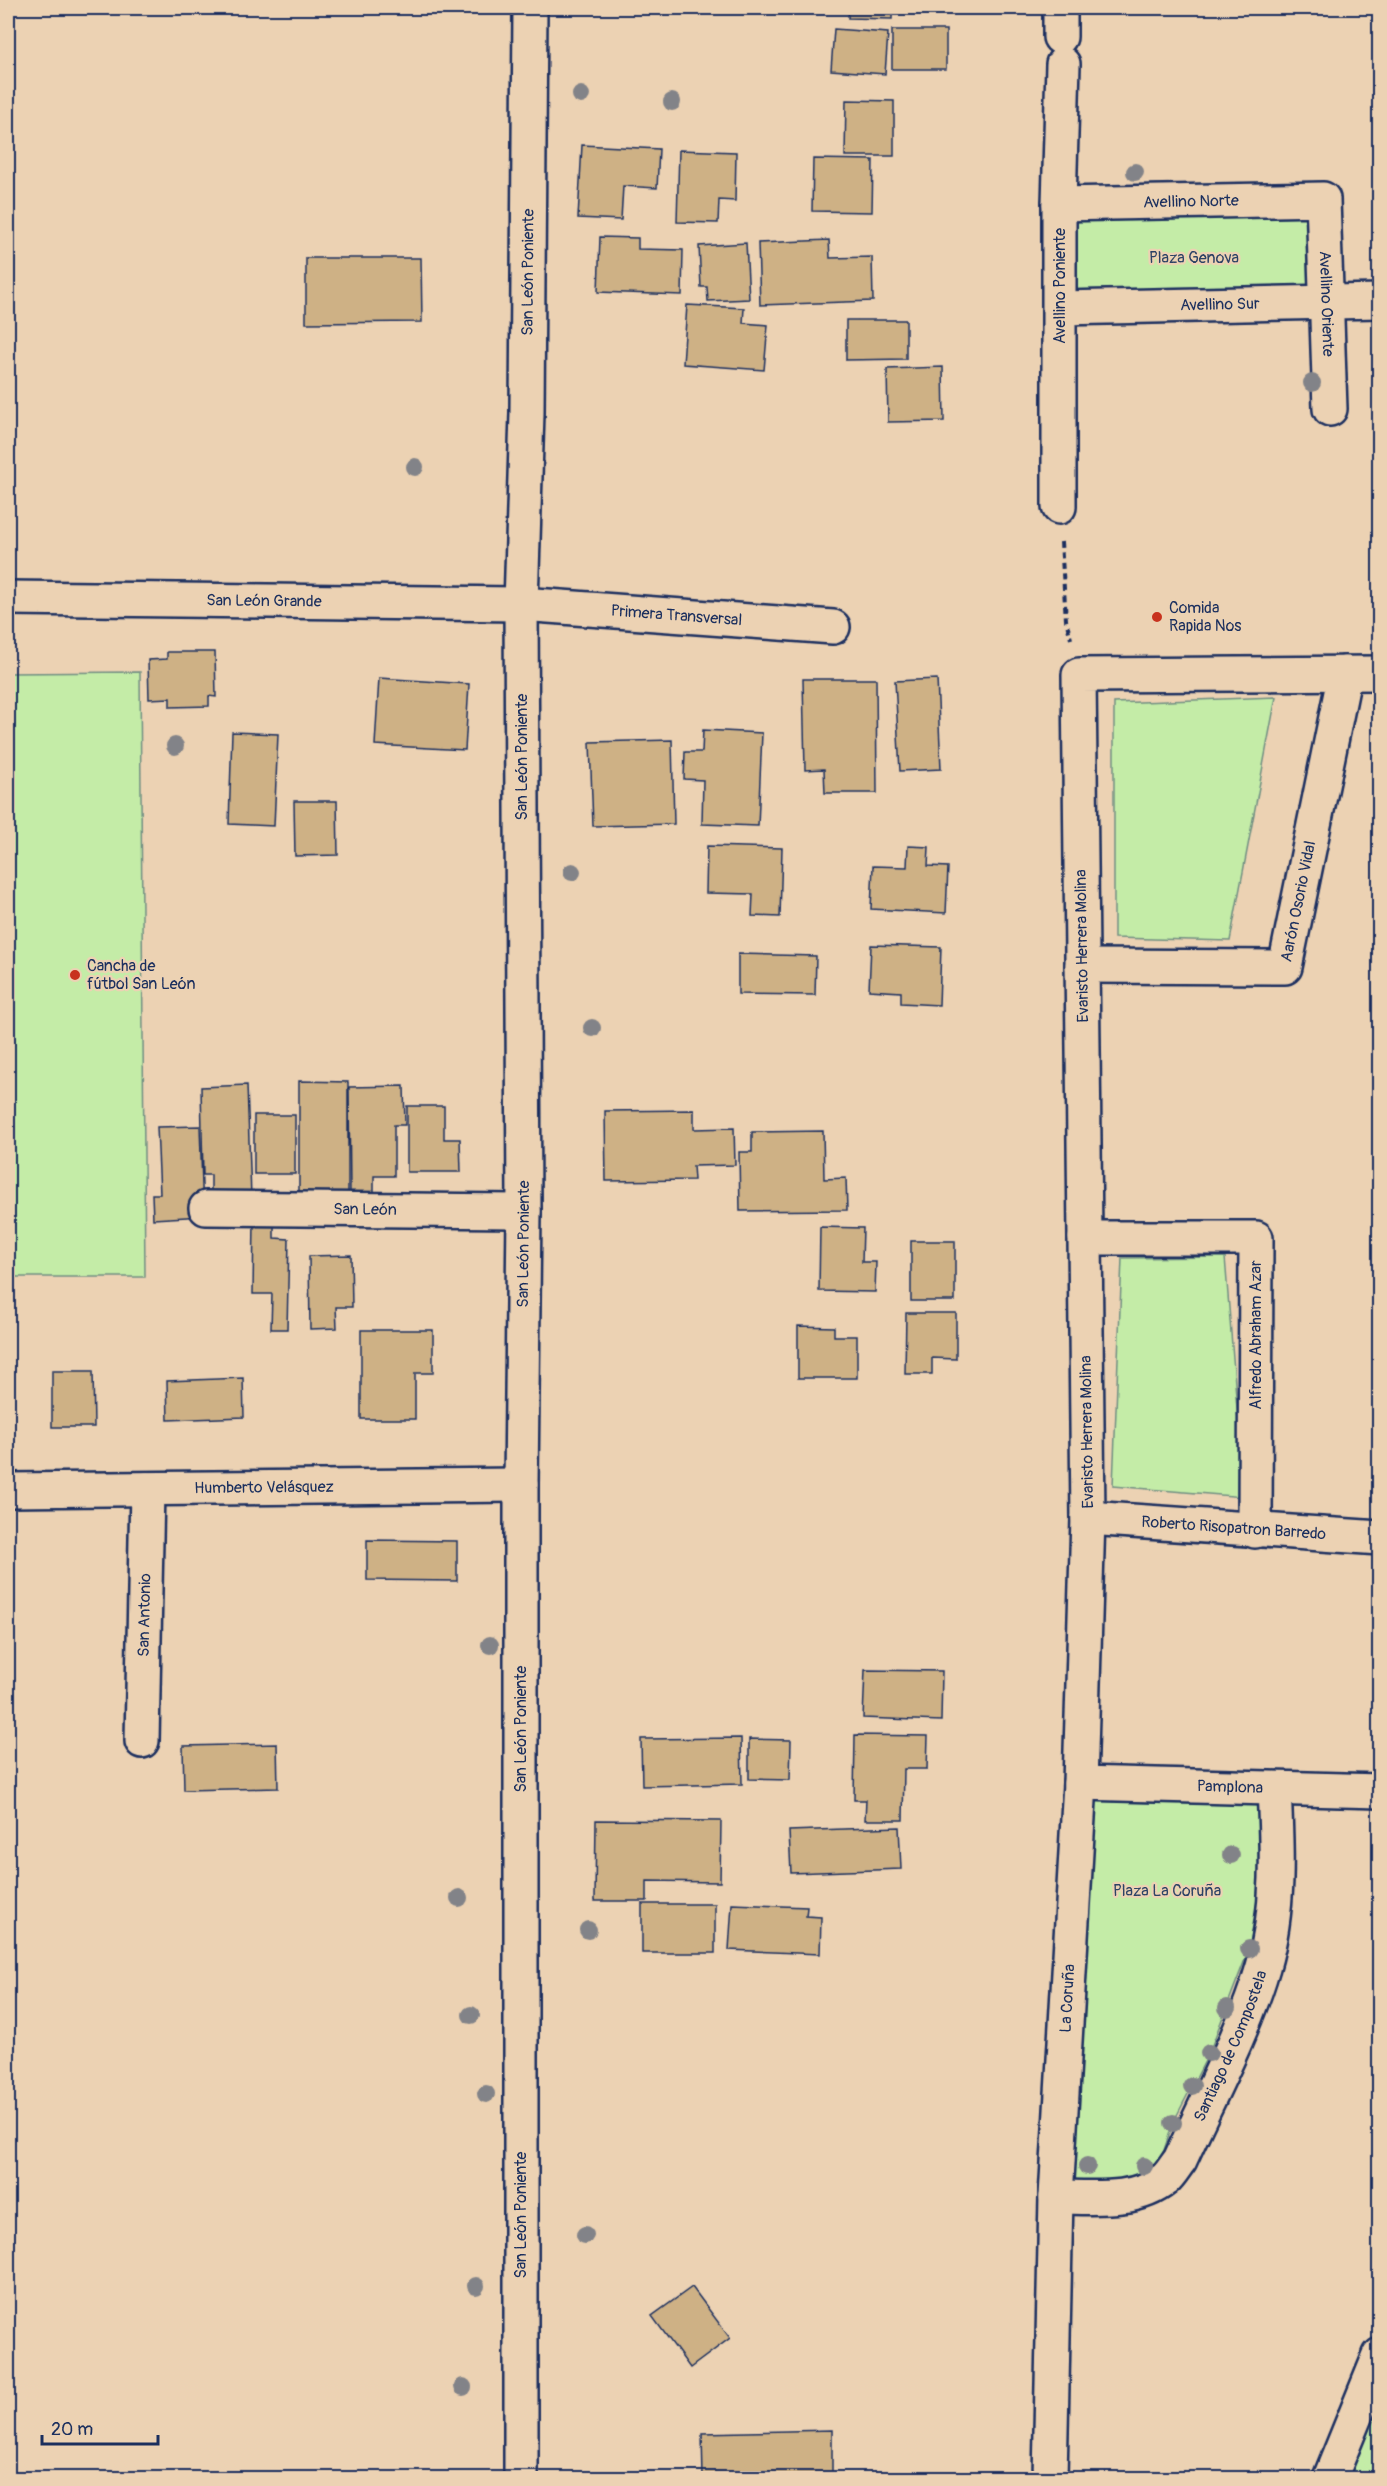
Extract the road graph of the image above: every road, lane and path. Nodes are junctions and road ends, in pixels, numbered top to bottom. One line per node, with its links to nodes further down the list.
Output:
1 (531, 8): 11 (street, San León Poniente)
2 (1061, 36): 4 (street, Avellino Poniente)
3 (1323, 199): 4 (street, Avellino Norte); 6 (street, Avellino Oriente)
4 (1059, 204): 7 (street, Avellino Poniente)
5 (1380, 301): 6 (street, Avellino Sur)
6 (1326, 302): 7 (street, Avellino Sur); 8 (street, Avellino Oriente)
7 (1061, 308): 9 (street, Avellino Poniente)
8 (1330, 409)
9 (1059, 507): 15 (path)
10 (8, 598): 11 (street, San León Grande)
11 (521, 604): 12 (street, Primera Transversal); 18 (street, San León Poniente)
12 (833, 627)
13 (1345, 673): 14 (street); 15 (street); 16 (street, Aarón Osorio Vidal)
14 (1380, 673)
15 (1079, 675): 16 (street, Evaristo Herrera Molina)
16 (1082, 966): 19 (street, Evaristo Herrera Molina)
17 (206, 1208): 18 (street, San León)
18 (524, 1211): 20 (street, San León Poniente)
19 (1084, 1238): 23 (street, Evaristo Herrera Molina); 24 (street, Alfredo Abraham Azar)
20 (521, 1485): 21 (street, Humberto Velásquez); 32 (street, San León Poniente)
21 (147, 1489): 22 (street, Humberto Velásquez); 26 (street, San Antonio)
22 (8, 1490)
23 (1088, 1518): 24 (street, Roberto Risopatron Barredo); 27 (street, La Coruña)
24 (1256, 1531): 25 (street, Roberto Risopatron Barredo)
25 (1380, 1538)
26 (142, 1741)
27 (1080, 1783): 28 (street, Pamplona); 30 (street, La Coruña)
28 (1274, 1789): 29 (street, Pamplona); 30 (street, Santiago de Compostela)
29 (1380, 1791)
30 (1056, 2197): 33 (street, La Coruña)
31 (1380, 2355): 34 (street)
32 (521, 2478)
33 (1050, 2478)
34 (1330, 2478)

